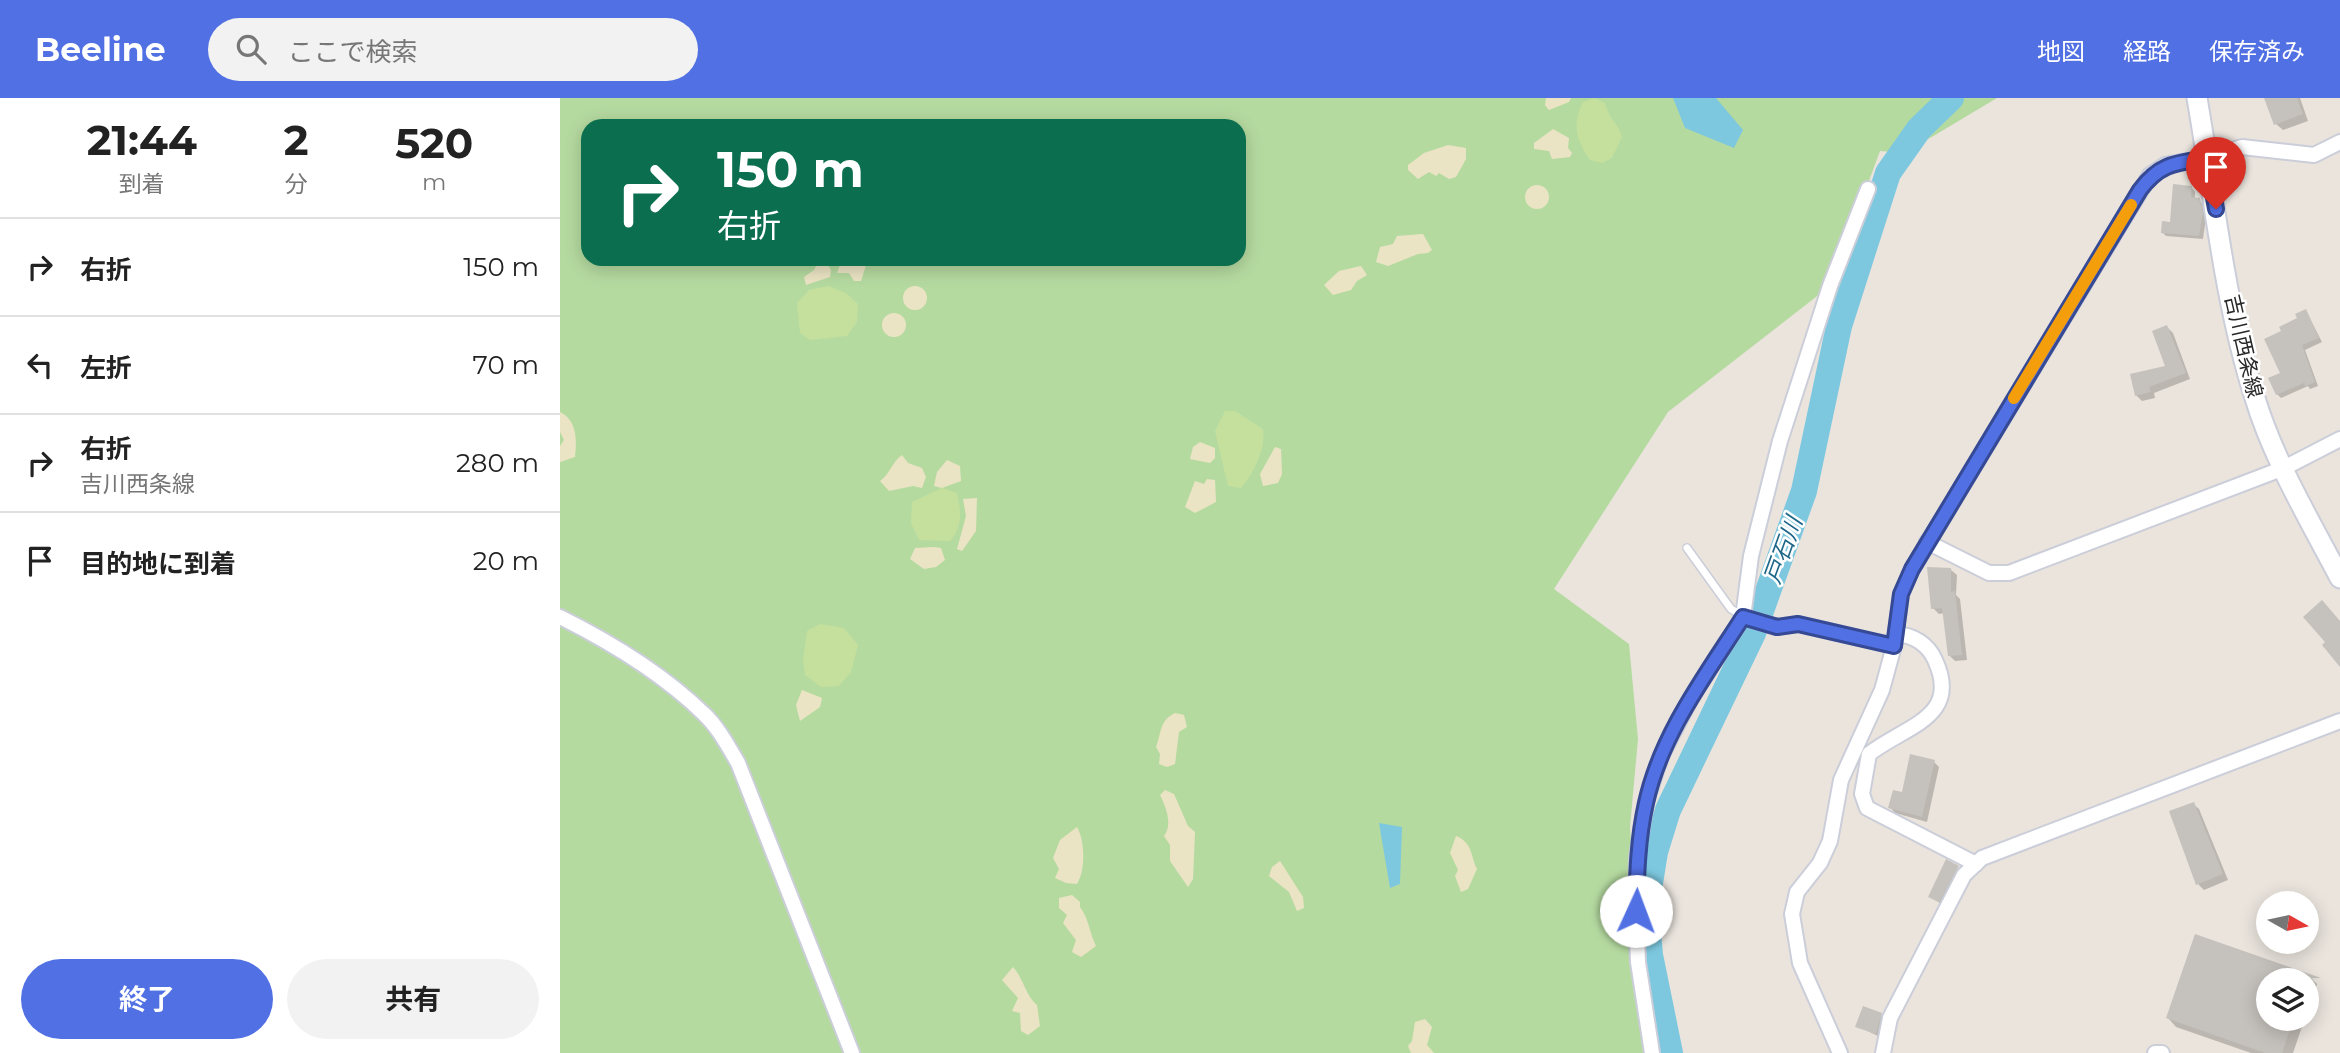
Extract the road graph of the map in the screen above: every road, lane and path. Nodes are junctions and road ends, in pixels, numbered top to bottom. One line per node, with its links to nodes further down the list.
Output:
1 (2197, 98): 3 (main road, 吉川西条線)
2 (2340, 142): 3 (street)
3 (2207, 158): 6 (main road, 吉川西条線); 7 (street)
4 (1867, 189): 11 (street)
5 (2340, 439): 6 (street)
6 (2284, 468): 7 (street); 9 (main road, 吉川西条線)
7 (1927, 542): 12 (street)
8 (1687, 548): 11 (lane)
9 (2340, 578)
10 (560, 617): 15 (street)
11 (1743, 617): 12 (street); 16 (street)
12 (1895, 640): 14 (street); 17 (street)
13 (2340, 721): 14 (street)
14 (1976, 864): 18 (street)
15 (852, 1053)
16 (1652, 1053)
17 (1840, 1053)
18 (1883, 1053)
19 (2155, 1053): 20 (street)
20 (2162, 1053)

